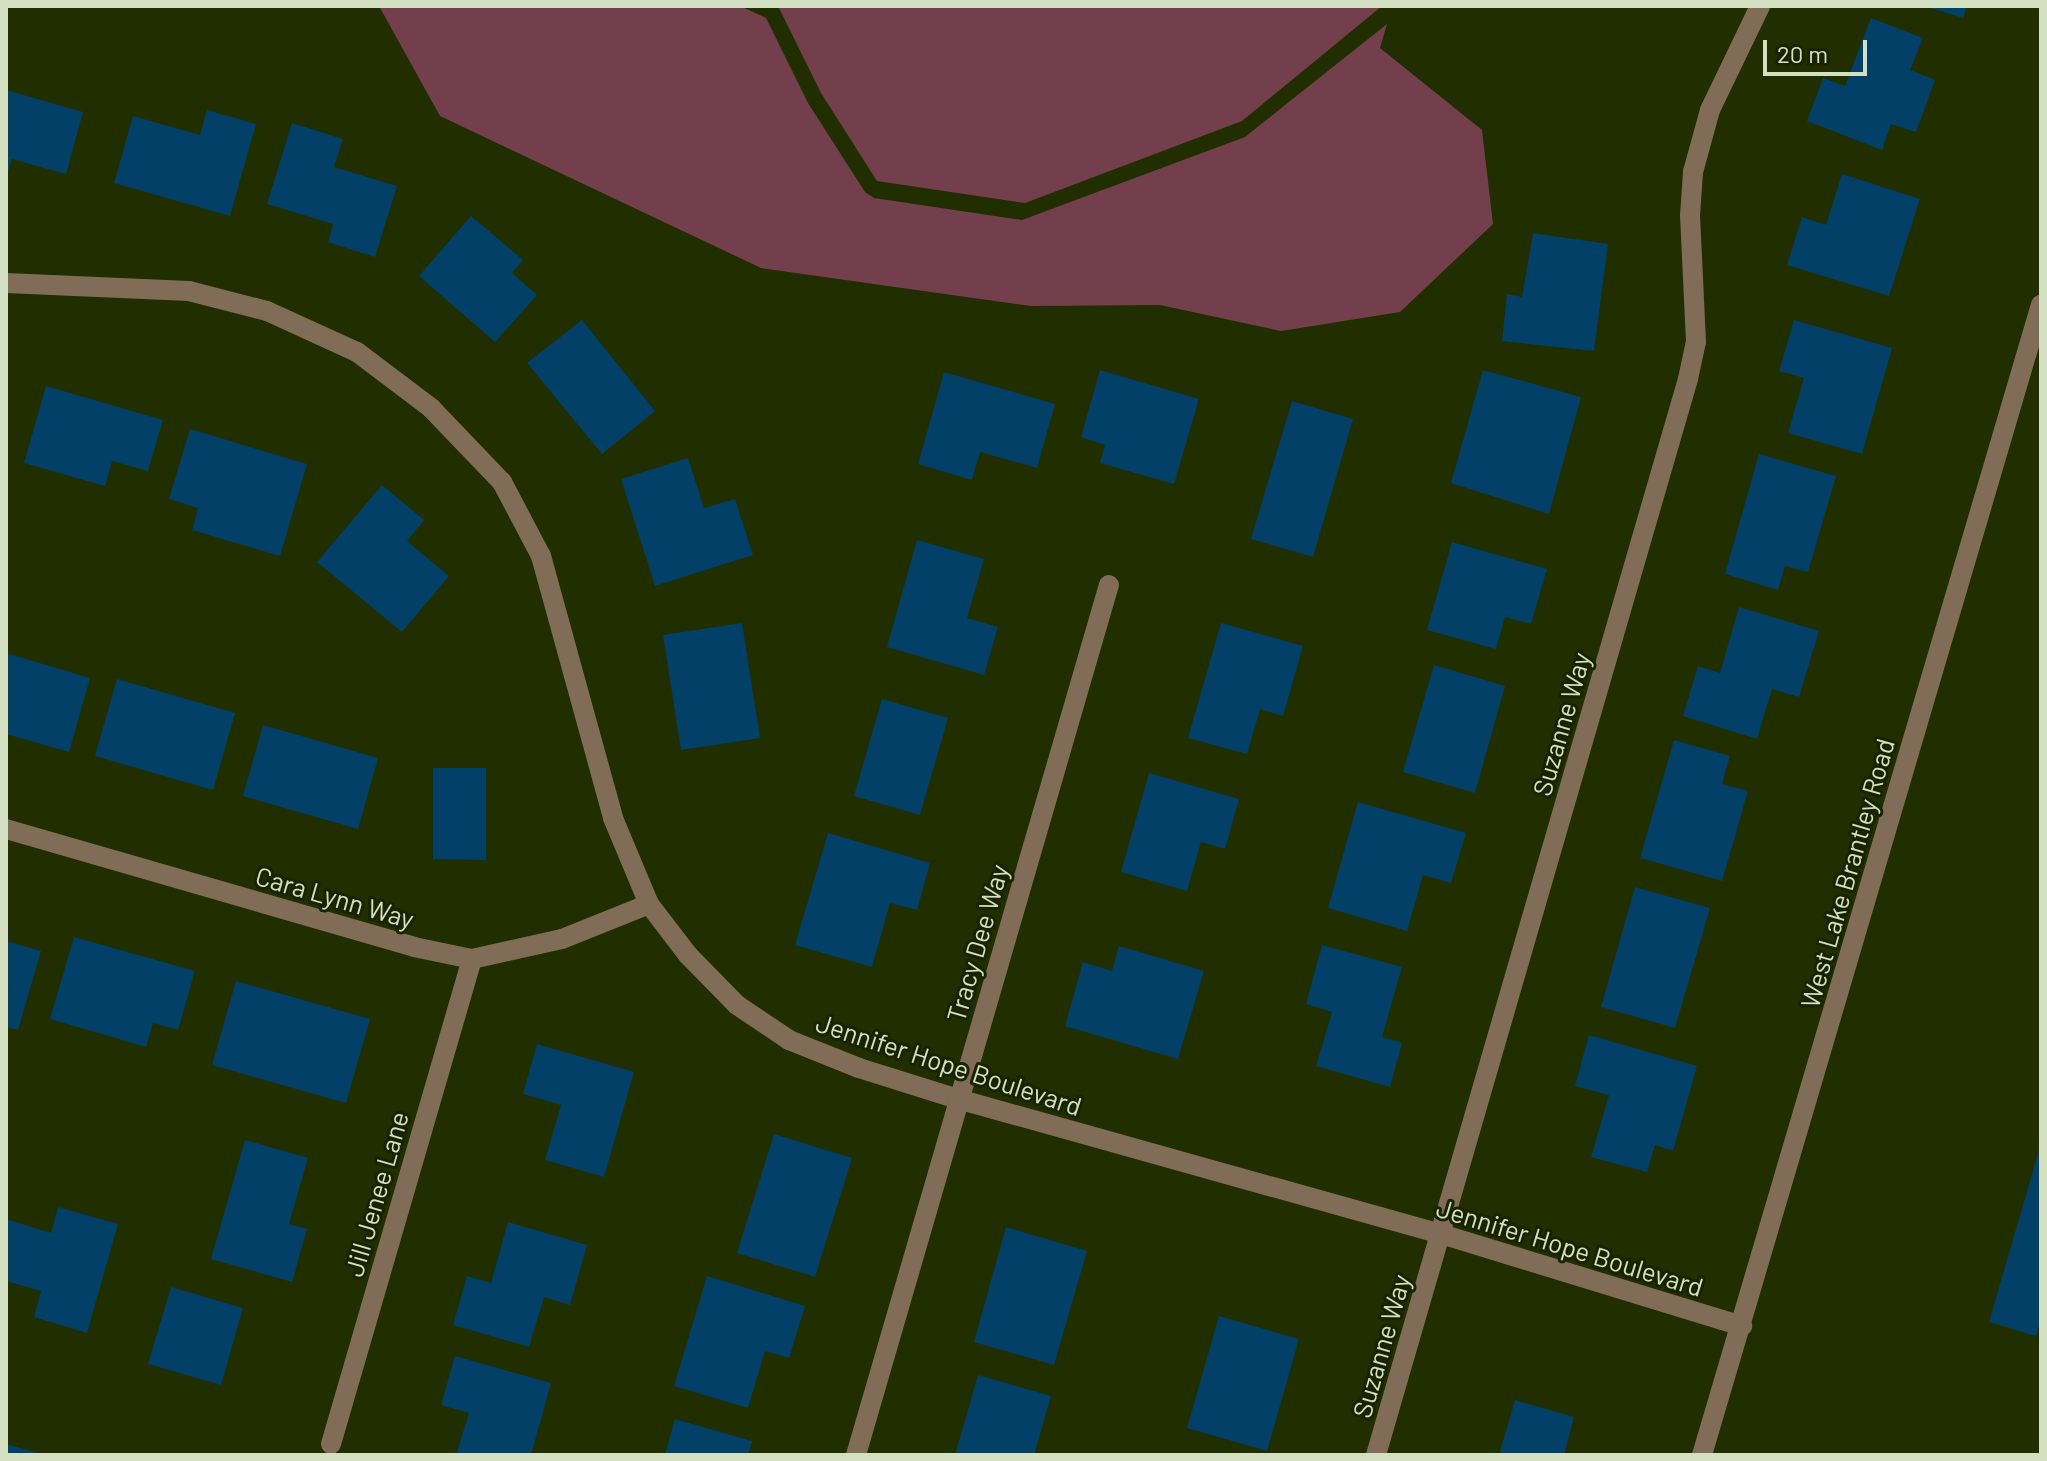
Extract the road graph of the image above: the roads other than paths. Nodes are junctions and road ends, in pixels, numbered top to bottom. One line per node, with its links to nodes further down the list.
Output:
1 (1760, 6): 9 (street, Suzanne Way)
2 (6, 283): 6 (street, Jennifer Hope Boulevard)
3 (2041, 305): 10 (street, West Lake Brantley Road)
4 (1109, 585): 8 (street, Tracy Dee Way)
5 (6, 829): 7 (street, Cara Lynn Way)
6 (649, 904): 7 (street, Cara Lynn Way); 8 (street, Jennifer Hope Boulevard)
7 (472, 959): 11 (street, Jill Jenee Lane)
8 (958, 1099): 9 (street, Jennifer Hope Boulevard); 12 (street, Tracy Dee Way)
9 (1441, 1234): 10 (street, Jennifer Hope Boulevard); 13 (street, Suzanne Way)
10 (1742, 1326): 14 (street, West Lake Brantley Road)
11 (331, 1444)
12 (856, 1455)
13 (1376, 1455)
14 (1702, 1455)

